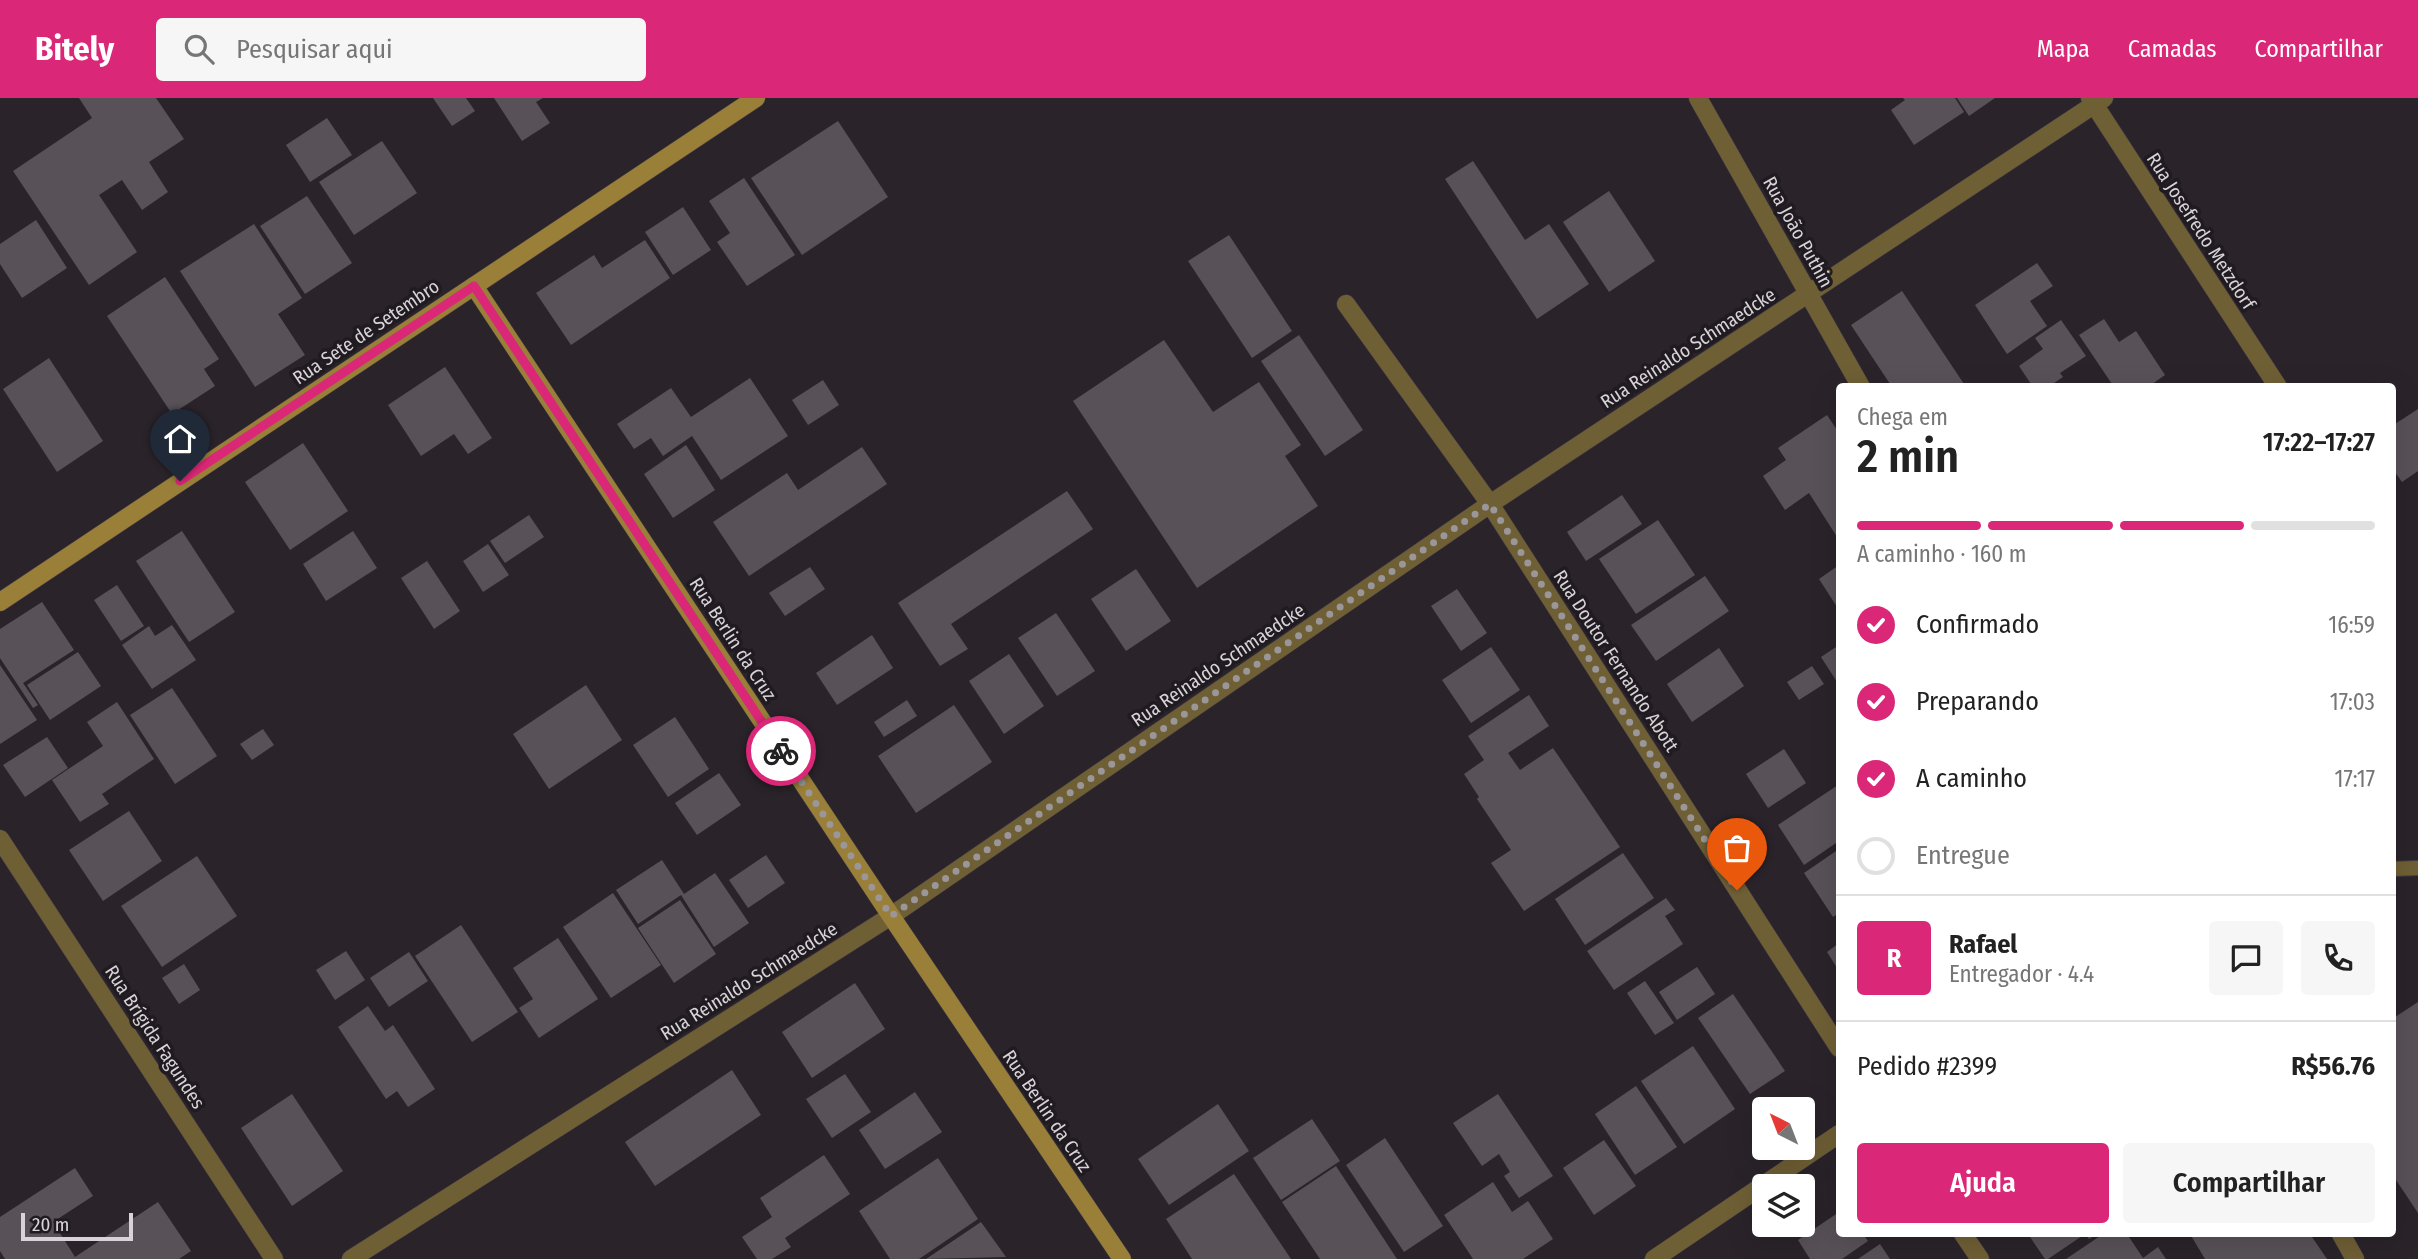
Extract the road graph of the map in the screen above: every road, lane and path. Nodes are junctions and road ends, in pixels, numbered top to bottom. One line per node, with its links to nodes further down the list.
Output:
1 (756, 98): 4 (street, Rua Sete de Setembro)
2 (1698, 98): 5 (street, Rua João Puthin)
3 (2096, 100): 5 (street, Rua Reinaldo Schmaedcke); 8 (street, Rua Josefredo Metzdorf)
4 (474, 286): 10 (street, Rua Sete de Setembro); 14 (street, Rua Berlin da Cruz)
5 (1808, 293): 7 (street, Rua João Puthin); 9 (street, Rua Reinaldo Schmaedcke)
6 (1346, 304): 9 (street, Rua Doutor Fernando Abott)
7 (1859, 383)
8 (2275, 383)
9 (1490, 504): 14 (street, Rua Reinaldo Schmaedcke); 15 (street, Rua Doutor Fernando Abott)
10 (0, 602)
11 (0, 839): 19 (street, Rua Brígida Fagundes)
12 (2418, 868): 13 (lane)
13 (2396, 869)
14 (891, 916): 20 (street, Rua Reinaldo Schmaedcke); 21 (street, Rua Berlin da Cruz)
15 (1836, 1043)
16 (1836, 1137): 22 (street)
17 (1965, 1237): 23 (street)
18 (2343, 1237): 24 (street)
19 (274, 1259)
20 (351, 1259)
21 (1122, 1259)
22 (1654, 1259)
23 (1980, 1259)
24 (2355, 1259)

